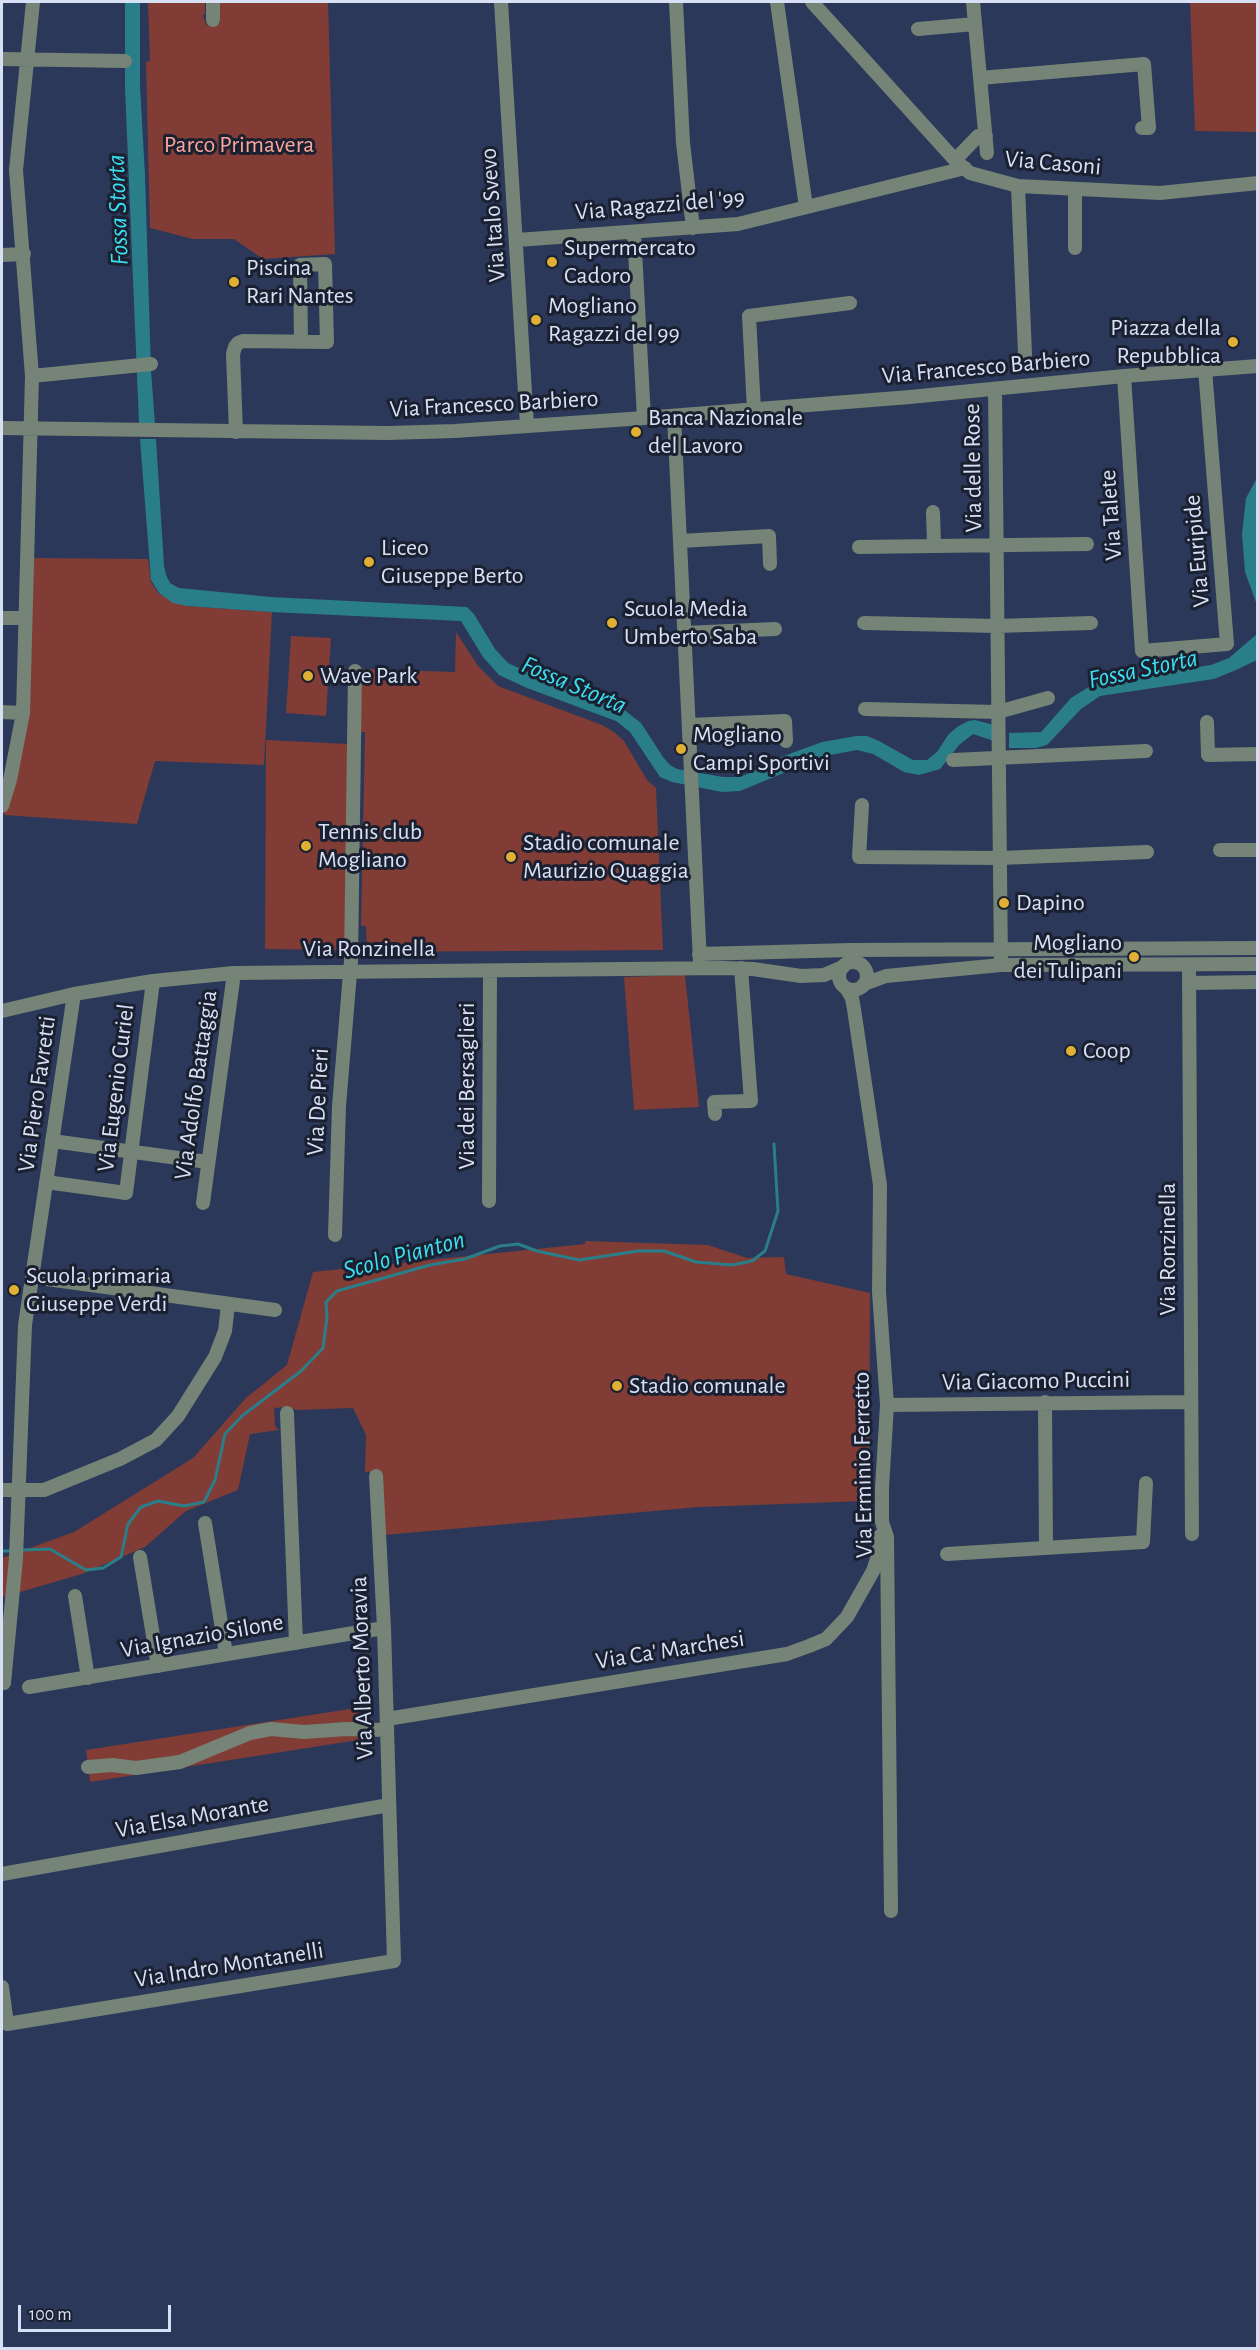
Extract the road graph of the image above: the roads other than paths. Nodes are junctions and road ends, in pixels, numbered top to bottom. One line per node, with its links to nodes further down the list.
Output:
1 (33, 2): 12 (street)
2 (213, 2): 8 (street)
3 (501, 2): 25 (street, Via Italo Svevo)
4 (676, 2): 23 (street)
5 (777, 2): 22 (street)
6 (812, 2): 18 (street, Via Casoni)
7 (973, 2): 9 (street)
8 (213, 20)
9 (975, 24): 10 (street); 14 (street)
10 (918, 29)
11 (2, 59): 12 (street)
12 (26, 59): 13 (street); 27 (street)
13 (125, 61)
14 (980, 78): 15 (street); 16 (street)
15 (1142, 128)
16 (986, 136): 17 (street); 18 (street)
17 (987, 153)
18 (960, 164): 20 (street, Via Casoni); 22 (street, Via Ragazzi del '99)
19 (1257, 183): 21 (street, Via Casoni)
20 (1018, 186): 21 (street, Via Casoni); 32 (street)
21 (1074, 189): 26 (street)
22 (806, 207): 23 (street, Via Ragazzi del '99)
23 (693, 228): 24 (street, Via Ragazzi del '99)
24 (634, 232): 25 (street, Via Ragazzi del '99); 40 (street)
25 (517, 240): 41 (street, Via Italo Svevo)
26 (1075, 248)
27 (24, 254): 28 (street); 35 (street)
28 (2, 255)
29 (850, 303): 38 (street)
30 (301, 342): 30 (street); 44 (street)
31 (145, 364): 35 (street)
32 (1022, 364)
33 (1257, 366): 34 (street, Via Francesco Barbiero)
34 (1205, 369): 36 (street, Via Francesco Barbiero); 59 (street, Via Euripide)
35 (32, 376): 43 (street)
36 (1124, 376): 37 (street, Via Francesco Barbiero); 59 (street, Via Talete)
37 (995, 390): 38 (street, Via Francesco Barbiero); 49 (street, Via delle Rose)
38 (754, 410): 39 (street, Via Francesco Barbiero)
39 (674, 416): 40 (street, Via Francesco Barbiero); 46 (street)
40 (644, 418): 41 (street, Via Francesco Barbiero)
41 (527, 425): 44 (street, Via Francesco Barbiero)
42 (2, 428): 43 (street, Via Francesco Barbiero)
43 (32, 429): 44 (street, Via Francesco Barbiero); 53 (street)
44 (236, 432)
45 (933, 512): 48 (street, Via delle Rose)
46 (680, 541): 51 (street); 58 (street)
47 (1087, 544): 49 (street, Via delle Rose)
48 (934, 545): 49 (street, Via delle Rose); 50 (street, Via delle Rose)
49 (996, 545): 56 (street, Via delle Rose)
50 (859, 547)
51 (770, 564)
52 (2, 618): 53 (street)
53 (26, 618): 65 (street)
54 (864, 623): 56 (street)
55 (1091, 623): 56 (street)
56 (997, 626): 64 (street, Via delle Rose)
57 (775, 629): 58 (street)
58 (684, 633): 67 (street)
59 (1142, 651)
60 (355, 671): 89 (street, Via De Pieri)
61 (1047, 698): 64 (street)
62 (865, 709): 64 (street)
63 (2, 712): 65 (street)
64 (998, 712): 71 (street, Via delle Rose)
65 (23, 713): 74 (street)
66 (1207, 722): 70 (street)
67 (689, 725): 68 (street); 81 (street)
68 (786, 741)
69 (1146, 751): 71 (street)
70 (1257, 754)
71 (999, 759): 72 (street); 78 (street, Via delle Rose)
72 (953, 760)
73 (862, 805): 78 (street)
74 (2, 806)
75 (1220, 850): 76 (street)
76 (1257, 850)
77 (1147, 852): 78 (street)
78 (1000, 858): 80 (street, Via delle Rose)
79 (1257, 948): 80 (street)
80 (1001, 949): 81 (street); 84 (street, Via delle Rose)
81 (699, 954): 88 (street)
82 (1257, 964): 85 (street, Via Ronzinella)
83 (861, 965): 86 (street, Via Ronzinella); 93 (street, Via Ronzinella); 98 (street)
84 (1000, 965): 85 (street, Via Ronzinella); 93 (street, Via Ronzinella)
85 (1189, 965): 96 (street, Via Ronzinella)
86 (843, 967): 92 (street, Via Ronzinella); 97 (street)
87 (741, 968): 88 (street, Via Ronzinella); 92 (street, Via Ronzinella); 102 (street)
88 (700, 969): 90 (street, Via Ronzinella)
89 (351, 971): 90 (street, Via Ronzinella); 91 (street, Via Ronzinella); 109 (street, Via De Pieri)
90 (490, 971): 107 (street, Via dei Bersaglieri)
91 (234, 973): 94 (street, Via Ronzinella); 105 (street, Via Adolfo Battaggia)
92 (808, 976): 97 (street, Via Ronzinella)
93 (895, 976): 98 (street, Via Ronzinella)
94 (153, 981): 99 (street, Via Ronzinella); 104 (street, Via Eugenio Curiel)
95 (1257, 982): 96 (street)
96 (1189, 983): 123 (street, Via Ronzinella)
97 (843, 986): 98 (street, Via Ronzinella); 101 (street, Via Erminio Ferretto)
98 (863, 986): 101 (street, Via Erminio Ferretto)
99 (74, 994): 100 (street, Via Ronzinella); 103 (street, Via Piero Favretti)
100 (2, 1011)
101 (856, 1020): 115 (street, Via Erminio Ferretto)
102 (715, 1114)
103 (52, 1141): 104 (street); 106 (street, Via Piero Favretti)
104 (131, 1152): 105 (street); 106 (street, Via Eugenio Curiel)
105 (208, 1162): 108 (street, Via Adolfo Battaggia)
106 (46, 1182): 110 (street, Via Piero Favretti)
107 (489, 1201)
108 (203, 1203)
109 (335, 1235)
110 (32, 1277): 111 (street); 120 (street, Via Piero Favretti)
111 (228, 1305): 112 (street); 120 (street)
112 (274, 1310)
113 (1045, 1402): 114 (street, Via Giacomo Puccini); 115 (street, Via Giacomo Puccini); 124 (street)
114 (1186, 1402)
115 (887, 1405): 121 (street, Via Erminio Ferretto)
116 (287, 1413): 129 (street)
117 (376, 1476): 128 (street, Via Alberto Moravia)
118 (1146, 1483): 124 (street)
119 (2, 1490): 120 (street)
120 (18, 1491): 133 (street, Via Piero Favretti)
121 (882, 1522): 135 (street, Via Ca' Marchesi); 140 (street, Via Erminio Ferretto)
122 (205, 1523): 130 (street)
123 (1192, 1534)
124 (1046, 1548): 125 (street)
125 (947, 1554)
126 (140, 1557): 131 (street)
127 (75, 1596): 132 (street)
128 (384, 1628): 129 (street, Via Ignazio Silone); 135 (street, Via Alberto Moravia)
129 (296, 1643): 130 (street, Via Ignazio Silone)
130 (226, 1654): 131 (street, Via Ignazio Silone)
131 (158, 1666): 132 (street, Via Ignazio Silone)
132 (88, 1678): 134 (street, Via Ignazio Silone)
133 (4, 1683)
134 (28, 1687)
135 (387, 1724): 136 (street, Via Ca' Marchesi); 137 (street, Via Alberto Moravia)
136 (88, 1767)
137 (389, 1805): 138 (street, Via Alberto Moravia); 139 (street, Via Elsa Morante)
138 (391, 1859): 141 (street, Via Indro Montanelli)
139 (2, 1874)
140 (891, 1911)
141 (2, 1987)

